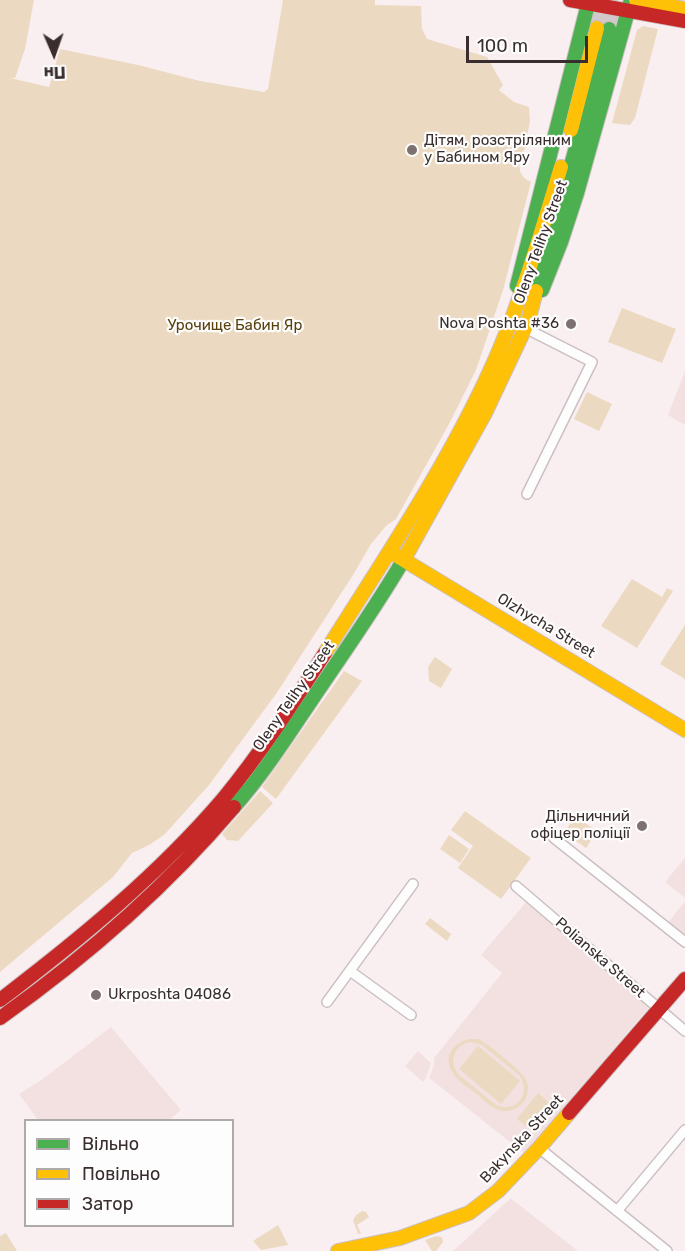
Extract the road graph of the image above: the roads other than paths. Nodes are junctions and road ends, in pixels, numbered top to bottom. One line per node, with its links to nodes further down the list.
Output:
1 (570, 0): 2 (main road)
2 (588, 2): 3 (main road); 6 (main road, Oleny Telihy Street)
3 (632, 4): 4 (main road); 5 (main road); 7 (main road, Oleny Telihy Street)
4 (685, 9)
5 (685, 21)
6 (511, 317): 7 (main road, Oleny Telihy Street); 9 (main road, Oleny Telihy Street)
7 (527, 325): 8 (street); 10 (main road, Oleny Telihy Street)
8 (527, 494)
9 (390, 551): 10 (main road, Olzhycha Street); 18 (main road, Oleny Telihy Street)
10 (404, 560): 11 (main road, Olzhycha Street); 22 (main road, Oleny Telihy Street)
11 (685, 730)
12 (554, 838): 15 (street)
13 (413, 884): 16 (street)
14 (516, 886): 20 (street, Polianska Street)
15 (685, 942)
16 (350, 971): 19 (street); 21 (street)
17 (685, 979): 20 (main road, Bakynska Street)
18 (0, 1000)
19 (327, 1002)
20 (660, 1010): 23 (street, Polianska Street); 25 (main road, Bakynska Street)
21 (411, 1015)
22 (0, 1018)
23 (685, 1031)
24 (685, 1130): 26 (street)
25 (539, 1148): 26 (street); 27 (main road, Bakynska Street)
26 (617, 1211): 28 (street)
27 (338, 1251)
28 (667, 1251)

